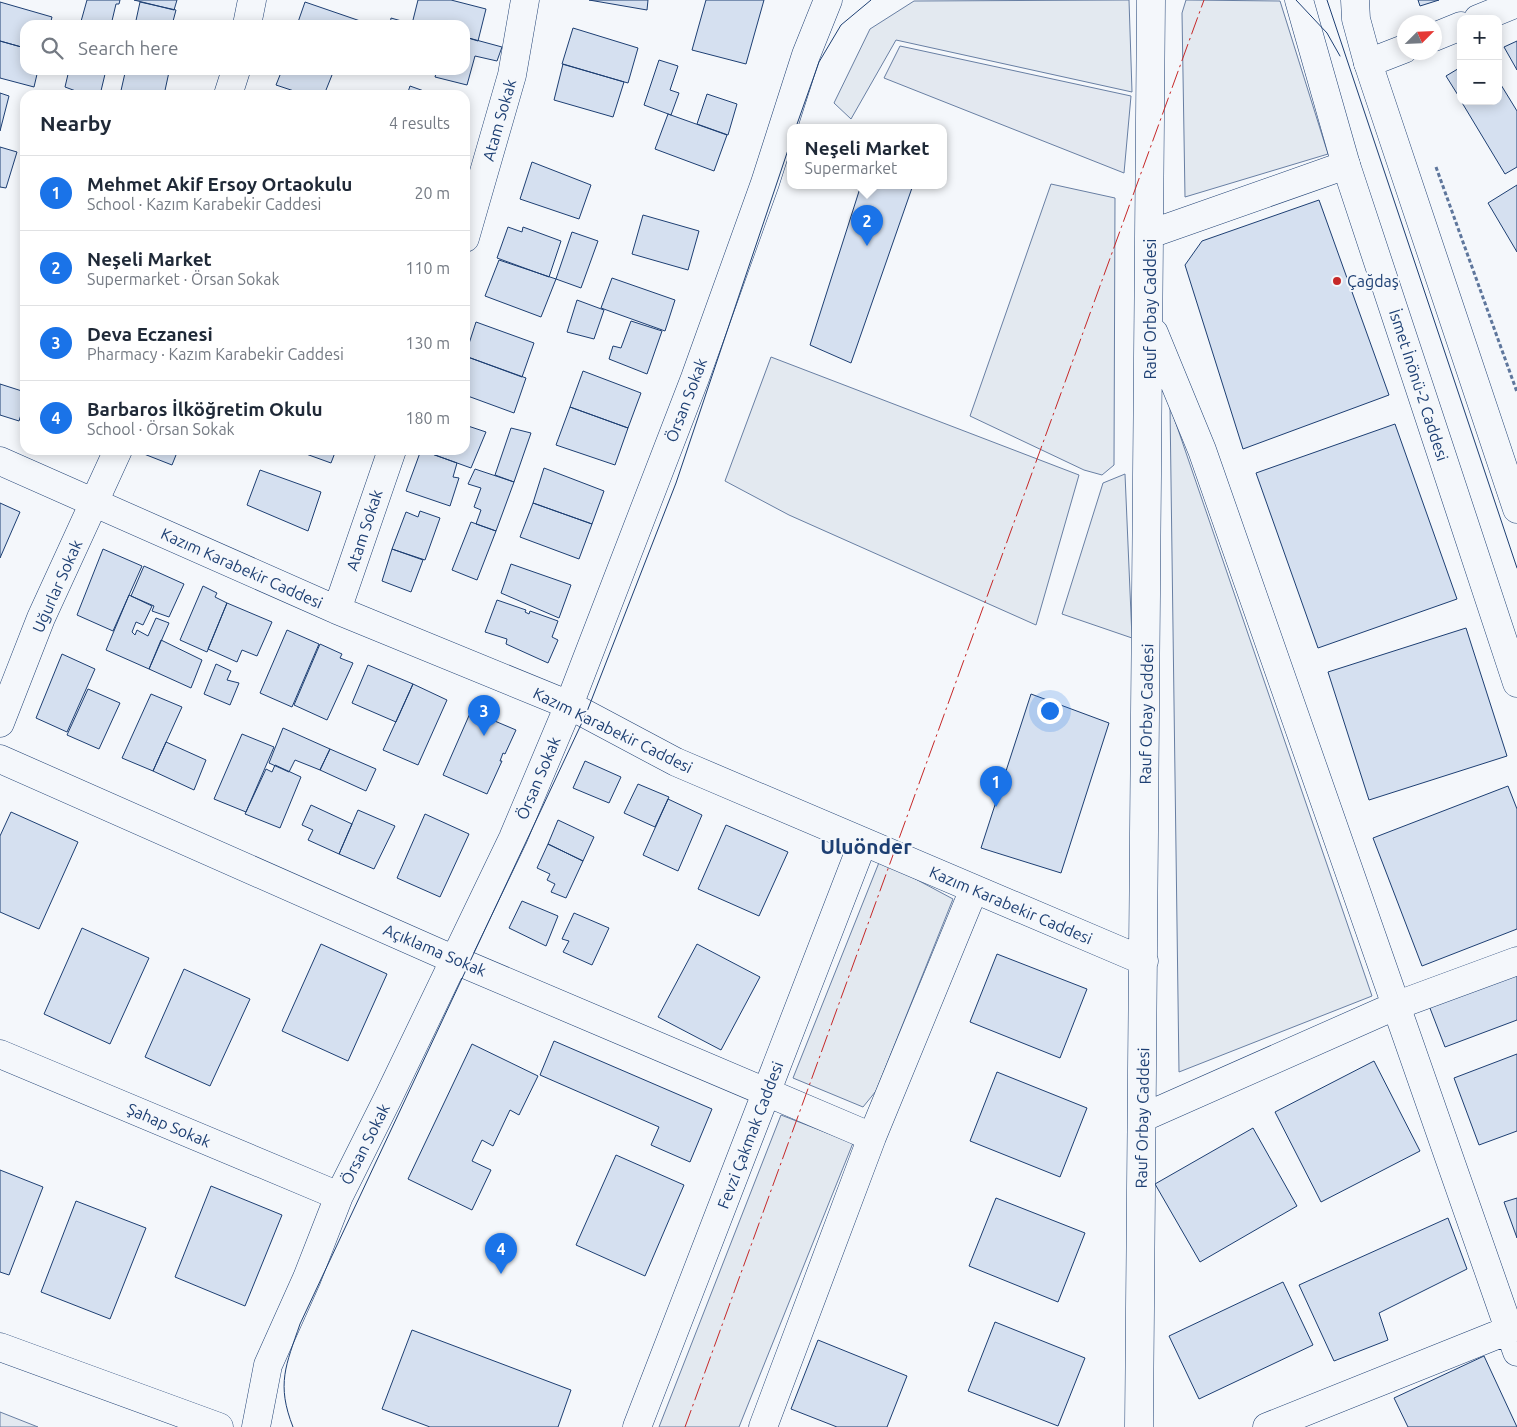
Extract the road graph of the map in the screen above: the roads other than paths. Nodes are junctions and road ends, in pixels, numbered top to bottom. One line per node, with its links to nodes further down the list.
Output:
1 (252, 0): 9 (street)
2 (525, 0): 17 (street, Atam Sokak)
3 (828, 0): 27 (street, Örsan Sokak)
4 (1151, 0): 18 (street, Rauf Orbay Caddesi)
5 (1299, 0): 16 (street, İsmet İnönü-2 Caddesi)
6 (1355, 0): 13 (street)
7 (1517, 3): 8 (street)
8 (1488, 15)
9 (248, 20)
10 (1457, 28): 11 (street)
11 (1442, 34)
12 (1397, 52): 13 (street)
13 (1368, 63): 24 (street)
14 (234, 75): 15 (street)
15 (230, 90)
16 (1346, 165): 18 (street); 26 (street, İsmet İnönü-2 Caddesi)
17 (470, 221)
18 (1150, 234): 19 (street, Rauf Orbay Caddesi)
19 (1150, 323): 33 (street, Rauf Orbay Caddesi); 35 (street)
20 (116, 455): 23 (street, Uğurlar Sokak)
21 (390, 455): 25 (street, Atam Sokak)
22 (0, 461): 23 (street, Kazım Karabekir Caddesi)
23 (96, 502): 25 (street, Kazım Karabekir Caddesi); 28 (street, Uğurlar Sokak)
24 (1517, 510)
25 (338, 610): 27 (street, Kazım Karabekir Caddesi)
26 (1517, 683)
27 (569, 705): 30 (street, Kazım Karabekir Caddesi); 32 (street, Örsan Sokak)
28 (0, 723)
29 (0, 759): 32 (street, Açıklama Sokak)
30 (863, 842): 31 (street, Kazım Karabekir Caddesi); 37 (street, Fevzi Çakmak Caddesi)
31 (974, 889): 33 (street, Kazım Karabekir Caddesi); 39 (street)
32 (455, 960): 37 (street, Açıklama Sokak); 40 (street, Örsan Sokak)
33 (1144, 961): 38 (street, Rauf Orbay Caddesi)
34 (1517, 961): 35 (street)
35 (1395, 1006): 38 (street); 41 (street)
36 (0, 1054): 40 (street, Şahap Sokak)
37 (767, 1091): 39 (street, Açıklama Sokak); 45 (street, Fevzi Çakmak Caddesi)
38 (1142, 1118): 47 (street, Rauf Orbay Caddesi)
39 (872, 1137): 46 (street)
40 (339, 1196): 44 (street, Örsan Sokak)
41 (1513, 1341): 48 (street)
42 (0, 1348): 43 (street)
43 (219, 1427)
44 (256, 1427)
45 (637, 1427)
46 (762, 1427)
47 (1139, 1427)
48 (1267, 1427)

